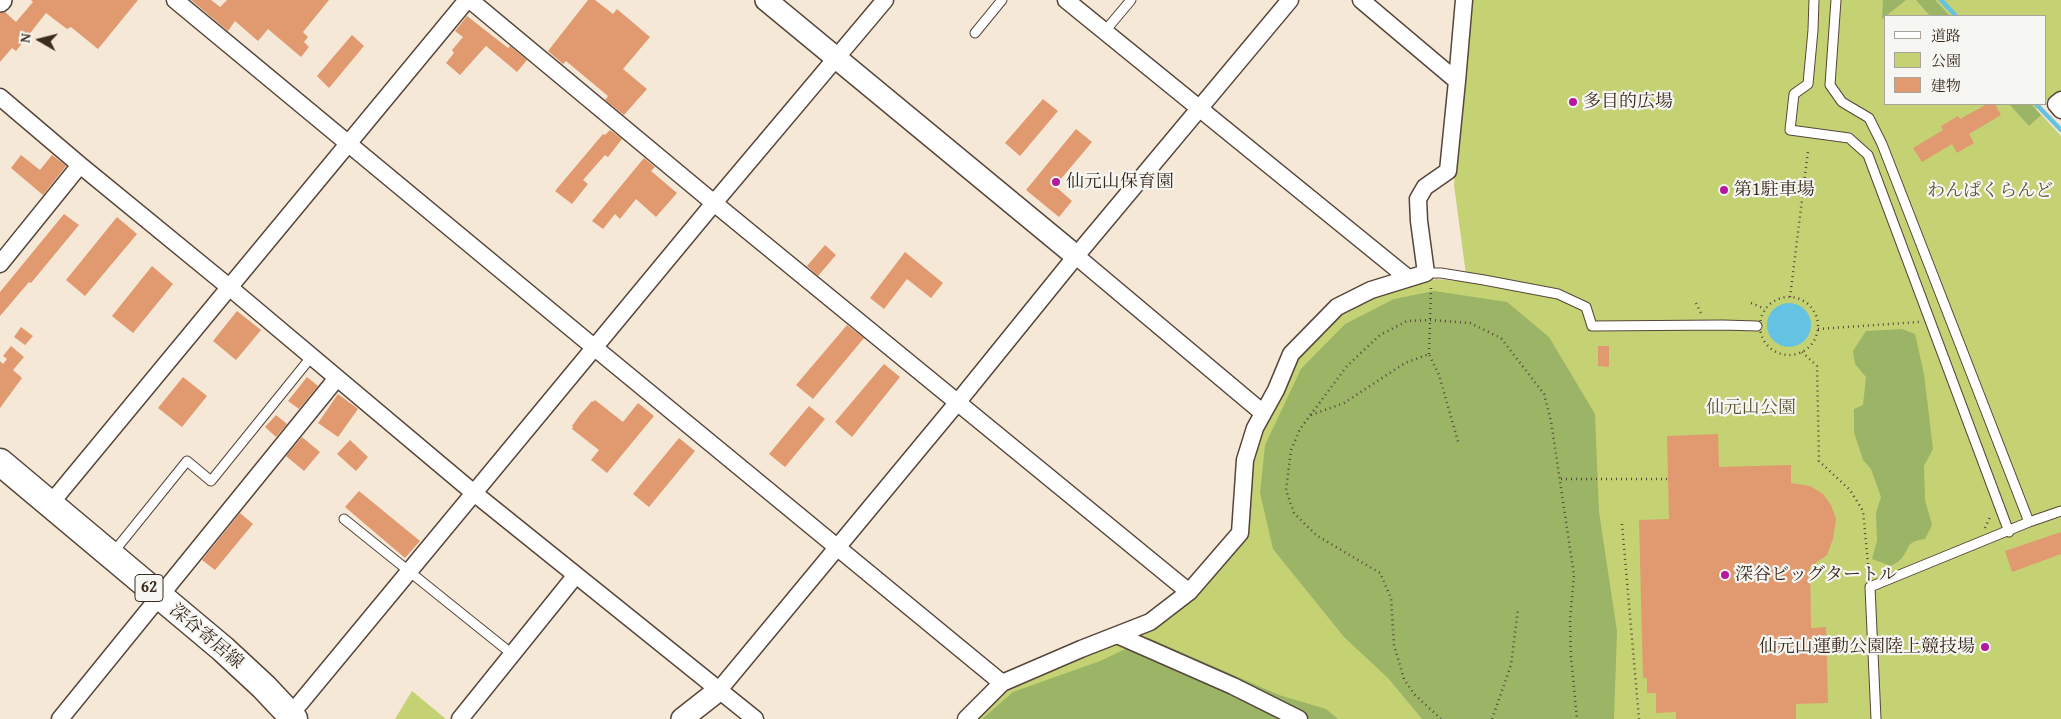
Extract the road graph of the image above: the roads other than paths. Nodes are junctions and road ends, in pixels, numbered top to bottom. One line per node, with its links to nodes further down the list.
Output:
1 (175, 0): 21 (street)
2 (468, 0): 21 (street); 23 (street)
3 (766, 0): 15 (street)
4 (885, 0): 15 (street)
5 (1002, 0): 14 (lane)
6 (1066, 0): 13 (street)
7 (1131, 0): 13 (lane)
8 (1290, 0): 19 (street)
9 (1361, 0): 16 (street)
10 (1464, 0): 16 (street)
11 (1814, 0): 41 (lane)
12 (1836, 0): 40 (lane)
13 (1105, 31): 19 (street)
14 (975, 33)
15 (837, 59): 23 (street); 24 (street)
16 (1457, 81): 26 (street)
17 (0, 97): 22 (street)
18 (2061, 100): 20 (street)
19 (1200, 108): 24 (street); 27 (street)
20 (2061, 110)
21 (348, 144): 28 (street); 30 (street)
22 (80, 165): 25 (street); 28 (street)
23 (714, 203): 30 (street); 33 (street)
24 (1076, 256): 33 (street); 34 (street)
25 (0, 264)
26 (1429, 273): 27 (street); 29 (lane)
27 (1408, 278): 34 (street)
28 (229, 287): 31 (street); 37 (street)
29 (1757, 326)
30 (594, 348): 36 (street); 42 (street)
31 (312, 356): 32 (street); 43 (lane)
32 (337, 378): 36 (street); 47 (street)
33 (957, 403): 42 (street); 46 (street)
34 (1263, 413): 46 (street)
35 (0, 462): 37 (main road, 深谷寄居線 / 62)
36 (474, 493): 44 (street); 45 (street)
37 (51, 503): 43 (main road, 深谷寄居線 / 62)
38 (2061, 511): 40 (lane)
39 (344, 519): 44 (lane)
40 (2029, 522): 41 (lane)
41 (2009, 532): 59 (lane)
42 (838, 546): 50 (street); 51 (street)
43 (112, 554): 47 (main road, 深谷寄居線 / 62)
44 (409, 570): 49 (lane); 52 (street)
45 (576, 575): 49 (street); 51 (street)
46 (1189, 592): 48 (street)
47 (158, 596): 52 (main road, 深谷寄居線 / 62); 53 (street)
48 (1117, 635): 50 (street); 58 (street)
49 (512, 654): 54 (street)
50 (1002, 683): 57 (street)
51 (719, 690): 55 (street); 56 (street)
52 (293, 717)
53 (60, 719)
54 (460, 719)
55 (682, 719)
56 (755, 719)
57 (966, 719)
58 (1299, 719)
59 (1876, 719)

